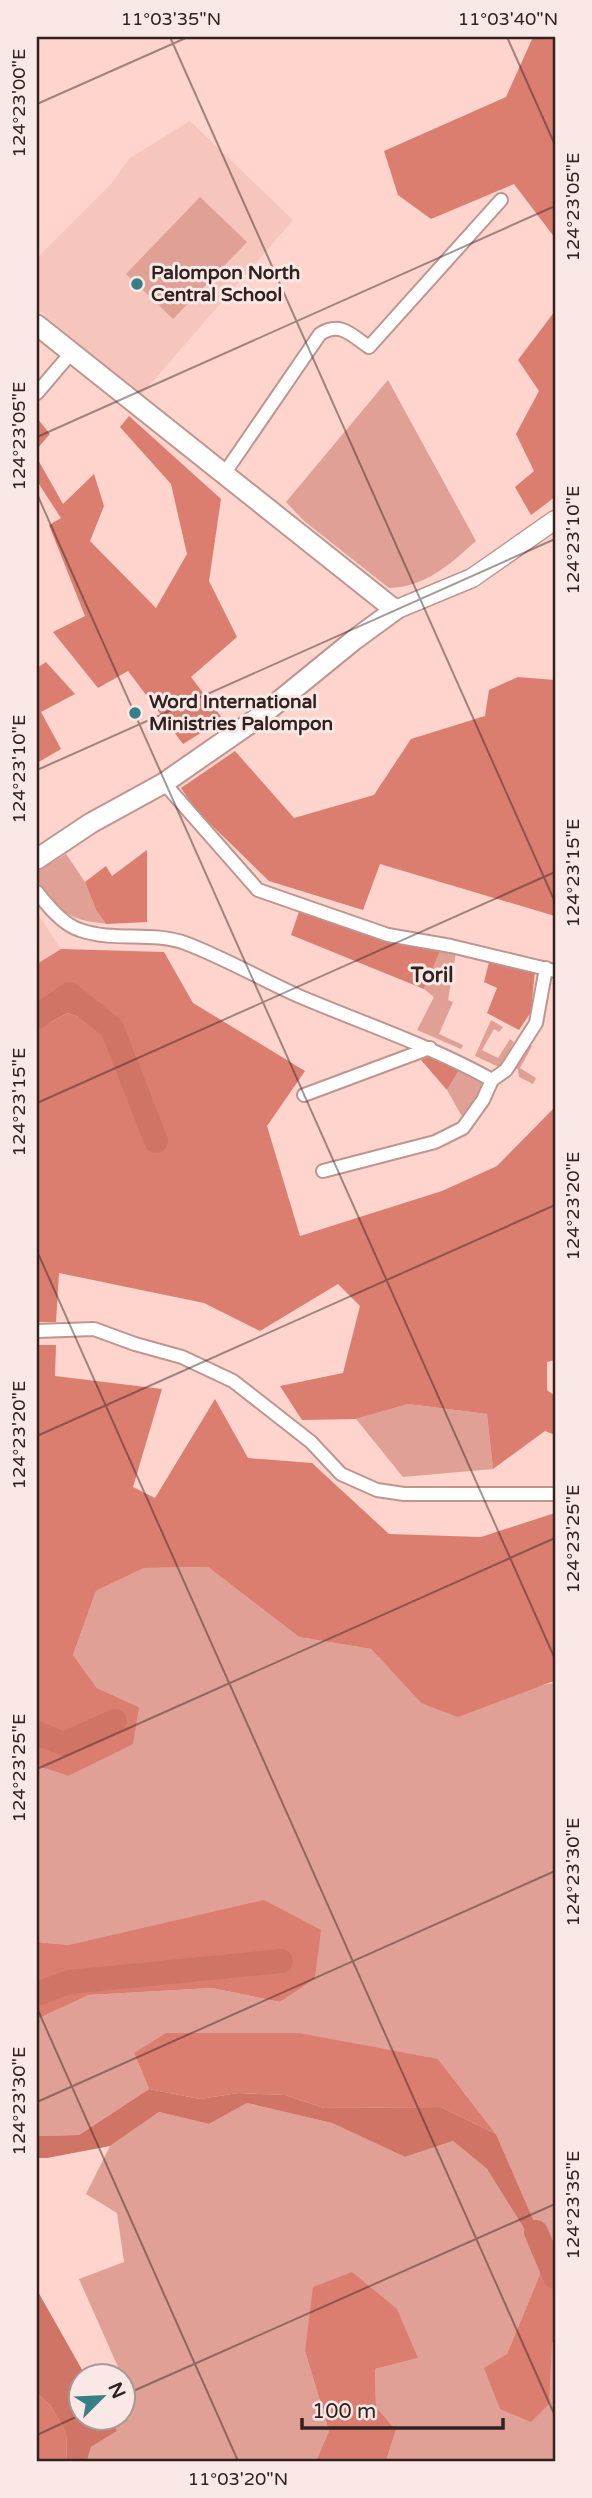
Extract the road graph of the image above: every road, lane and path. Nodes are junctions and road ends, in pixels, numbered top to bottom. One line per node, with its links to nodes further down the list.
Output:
1 (501, 200): 5 (street)
2 (37, 325): 3 (main road)
3 (71, 353): 4 (street); 5 (main road)
4 (37, 393)
5 (224, 474): 7 (main road)
6 (555, 520): 7 (main road)
7 (395, 610): 8 (main road)
8 (164, 783): 9 (main road); 11 (street)
9 (37, 859)
10 (37, 892): 12 (street)
11 (550, 969): 13 (street)
12 (430, 1048): 13 (street); 14 (street)
13 (492, 1080): 15 (street)
14 (304, 1096)
15 (323, 1171)
16 (37, 1331): 17 (street)
17 (555, 1494)

